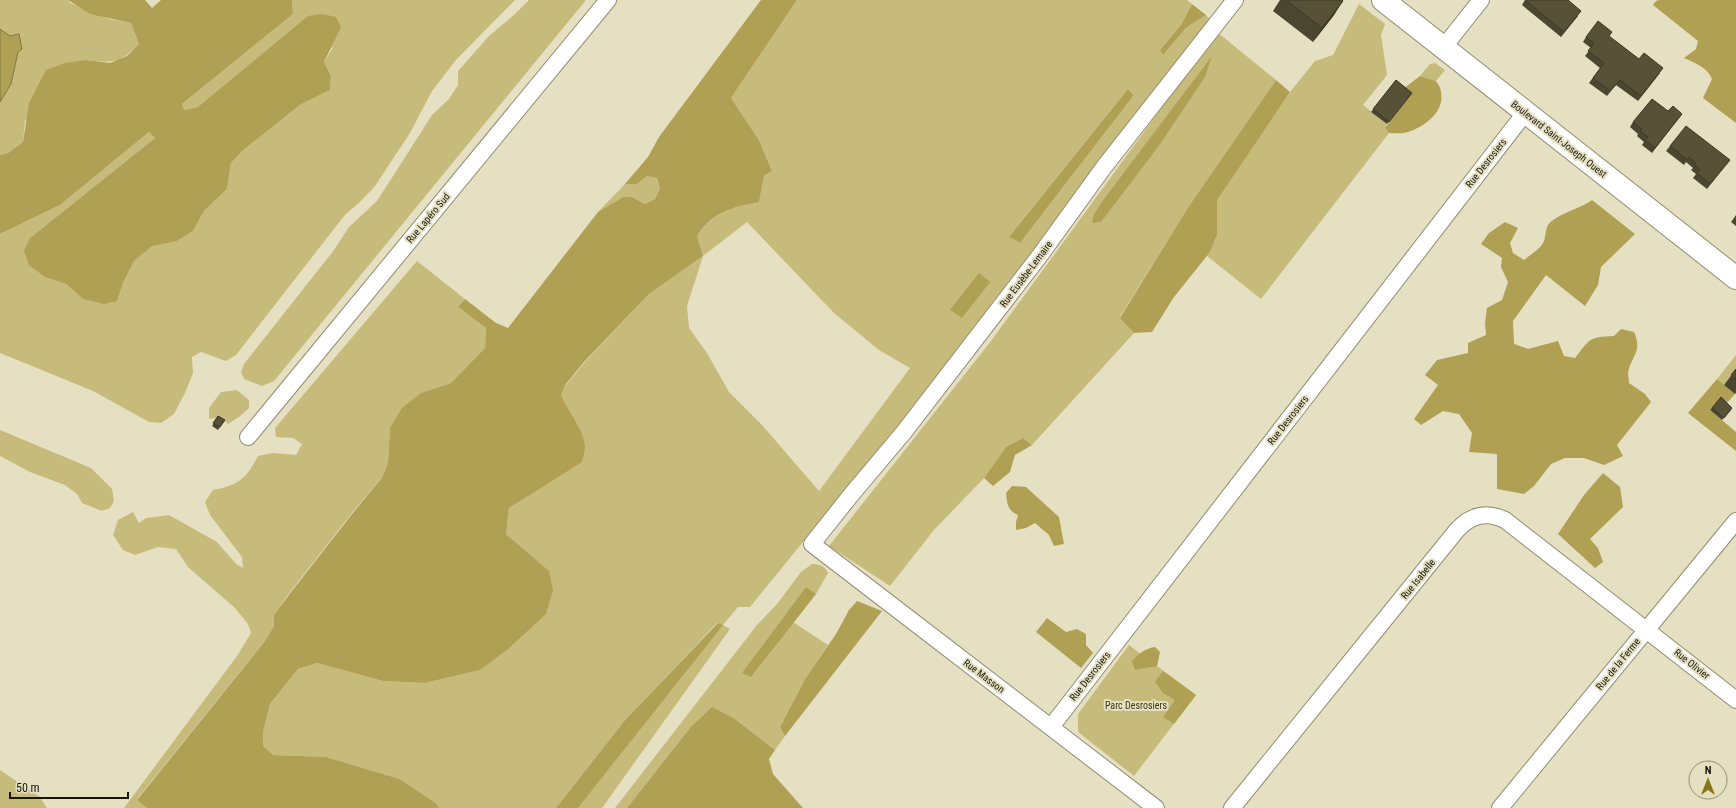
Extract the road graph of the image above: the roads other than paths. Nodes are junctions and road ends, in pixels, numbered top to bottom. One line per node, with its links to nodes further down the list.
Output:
1 (608, 0): 8 (street, Rue Lapéro Sud)
2 (1235, 0): 10 (street, Rue Eusèbe-Lemaire)
3 (1383, 0): 5 (main road, Boulevard Saint-Joseph Ouest)
4 (1481, 0): 5 (street)
5 (1436, 42): 6 (main road, Boulevard Saint-Joseph Ouest)
6 (1525, 112): 7 (main road, Boulevard Saint-Joseph Ouest); 13 (street, Rue Desrosiers)
7 (1736, 278)
8 (248, 437)
9 (1736, 520): 11 (street, Rue de la Ferme)
10 (812, 544): 13 (street, Rue Masson)
11 (1647, 629): 12 (street, Rue Olivier); 15 (street, Rue Isabelle); 16 (street, Rue de la Ferme)
12 (1736, 700)
13 (1051, 727): 14 (street, Rue Masson)
14 (1156, 808)
15 (1232, 808)
16 (1500, 808)

